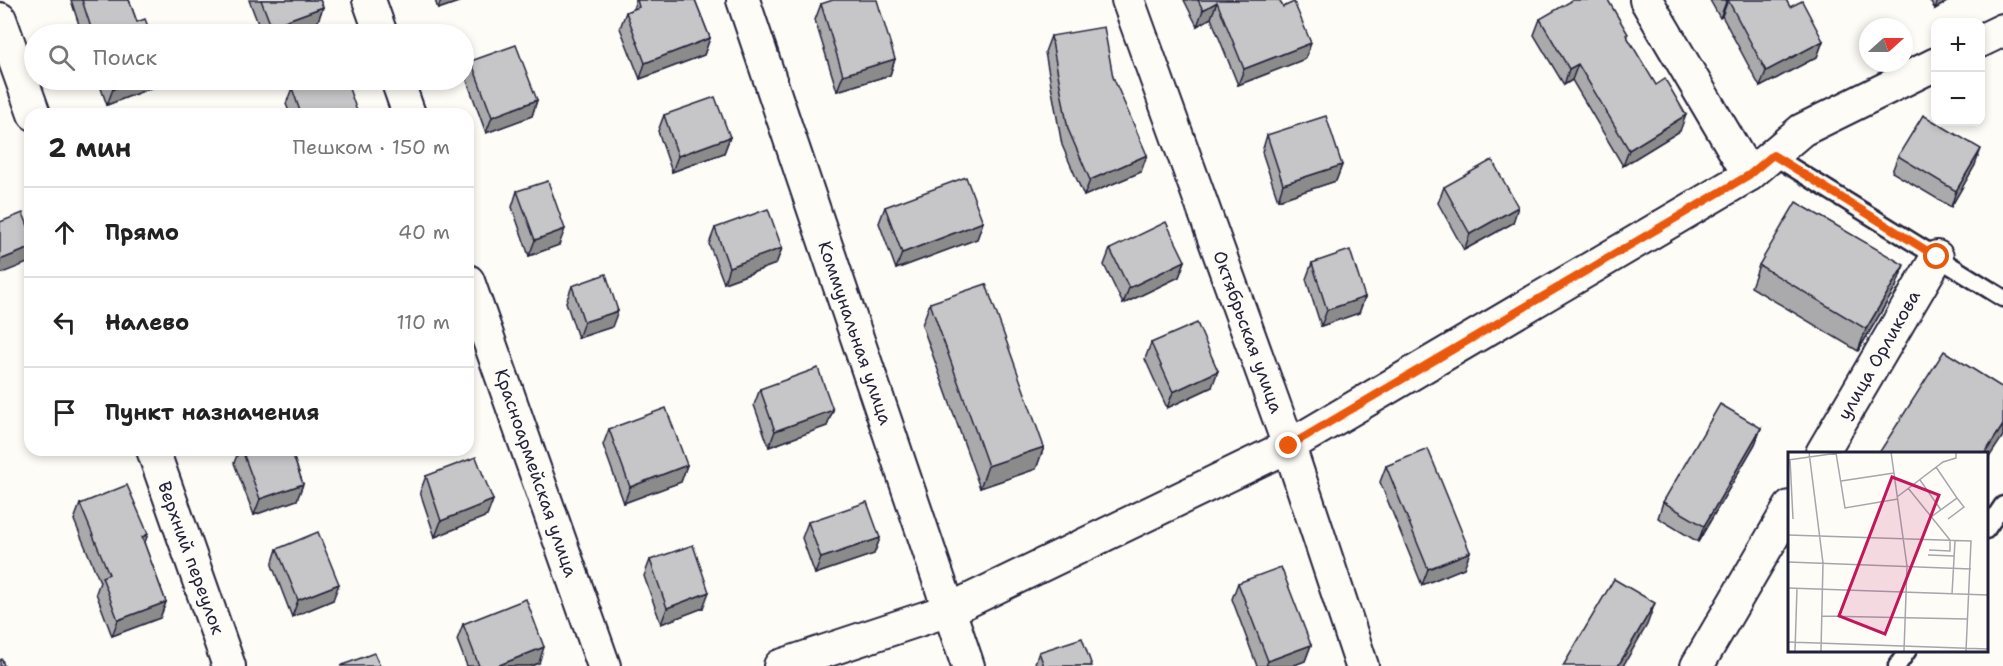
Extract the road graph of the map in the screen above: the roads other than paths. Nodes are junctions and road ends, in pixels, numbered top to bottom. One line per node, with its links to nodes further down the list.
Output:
1 (369, 0): 6 (street)
2 (743, 0): 26 (street, Коммунальная улица)
3 (1128, 0): 20 (street, Октябрьская улица)
4 (1646, 0): 16 (street)
5 (0, 19): 10 (street)
6 (377, 24)
7 (2003, 30): 8 (street)
8 (1985, 39)
9 (1931, 66): 15 (street)
10 (24, 86)
11 (25, 90): 13 (street)
12 (401, 90): 14 (street)
13 (32, 108)
14 (407, 108)
15 (1773, 155): 16 (street); 17 (lane)
16 (1749, 175): 20 (street)
17 (1937, 257): 19 (lane); 21 (street, улица Орликова)
18 (474, 298): 29 (street, Красноармейская улица)
19 (2003, 298)
20 (1289, 446): 26 (street); 32 (street, Октябрьская улица)
21 (1823, 452)
22 (155, 456): 28 (street, Верхний переулок)
23 (2003, 505): 25 (lane)
24 (1788, 510): 33 (street)
25 (1988, 527)
26 (948, 610): 30 (street); 31 (street, Коммунальная улица)
27 (1907, 651): 34 (lane)
28 (229, 666)
29 (604, 666)
30 (780, 666)
31 (968, 666)
32 (1362, 666)
33 (1697, 666)
34 (1897, 666)

